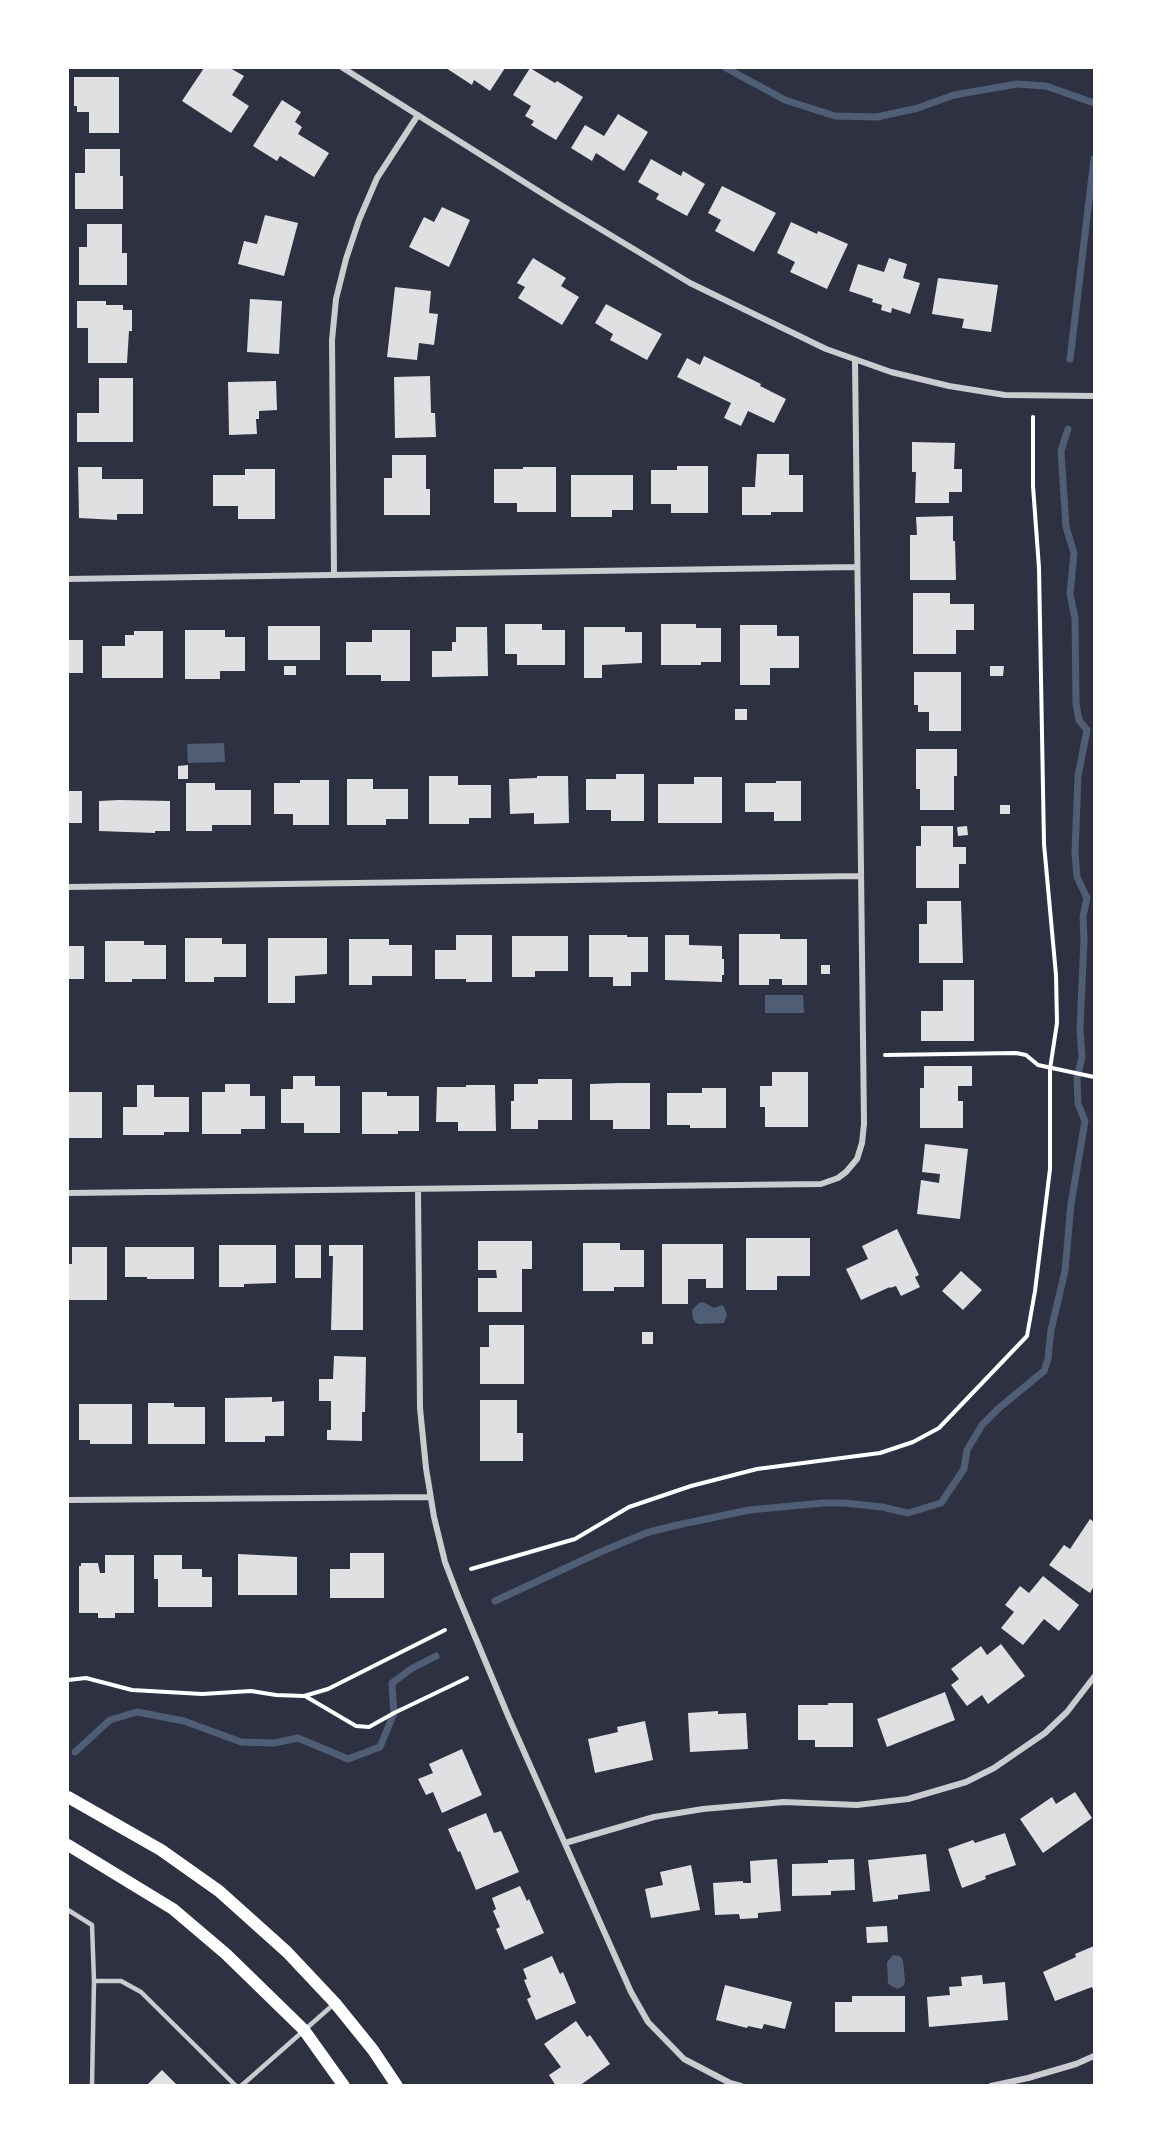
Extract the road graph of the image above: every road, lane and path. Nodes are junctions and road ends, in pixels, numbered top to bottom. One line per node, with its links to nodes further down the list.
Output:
1 (343, 68): 2 (street)
2 (418, 115): 3 (street); 7 (street)
3 (855, 360): 4 (street); 6 (street)
4 (1095, 396)
5 (1033, 417): 12 (path)
6 (856, 567): 7 (street); 9 (street)
7 (334, 575): 8 (street)
8 (68, 579)
9 (860, 876): 10 (street); 14 (street)
10 (68, 887)
11 (885, 1055): 12 (path)
12 (1050, 1069): 13 (path); 18 (path)
13 (1094, 1077)
14 (418, 1189): 15 (street); 16 (street)
15 (68, 1193)
16 (430, 1497): 17 (street); 25 (street)
17 (68, 1500)
18 (471, 1569)
19 (445, 1630): 23 (path)
20 (1095, 1677): 25 (street)
21 (467, 1678): 23 (path)
22 (68, 1680): 23 (path)
23 (304, 1696)
24 (68, 1797): 29 (main road)
25 (566, 1843): 37 (street)
26 (68, 1845): 30 (main road)
27 (68, 1910): 28 (lane)
28 (94, 1981): 32 (lane); 33 (lane)
29 (335, 2003): 30 (lane); 36 (main road)
30 (304, 2030): 34 (lane); 35 (main road)
31 (1095, 2056): 38 (street)
32 (92, 2085)
33 (236, 2085)
34 (241, 2085)
35 (344, 2085)
36 (397, 2085)
37 (741, 2085)
38 (991, 2085)

